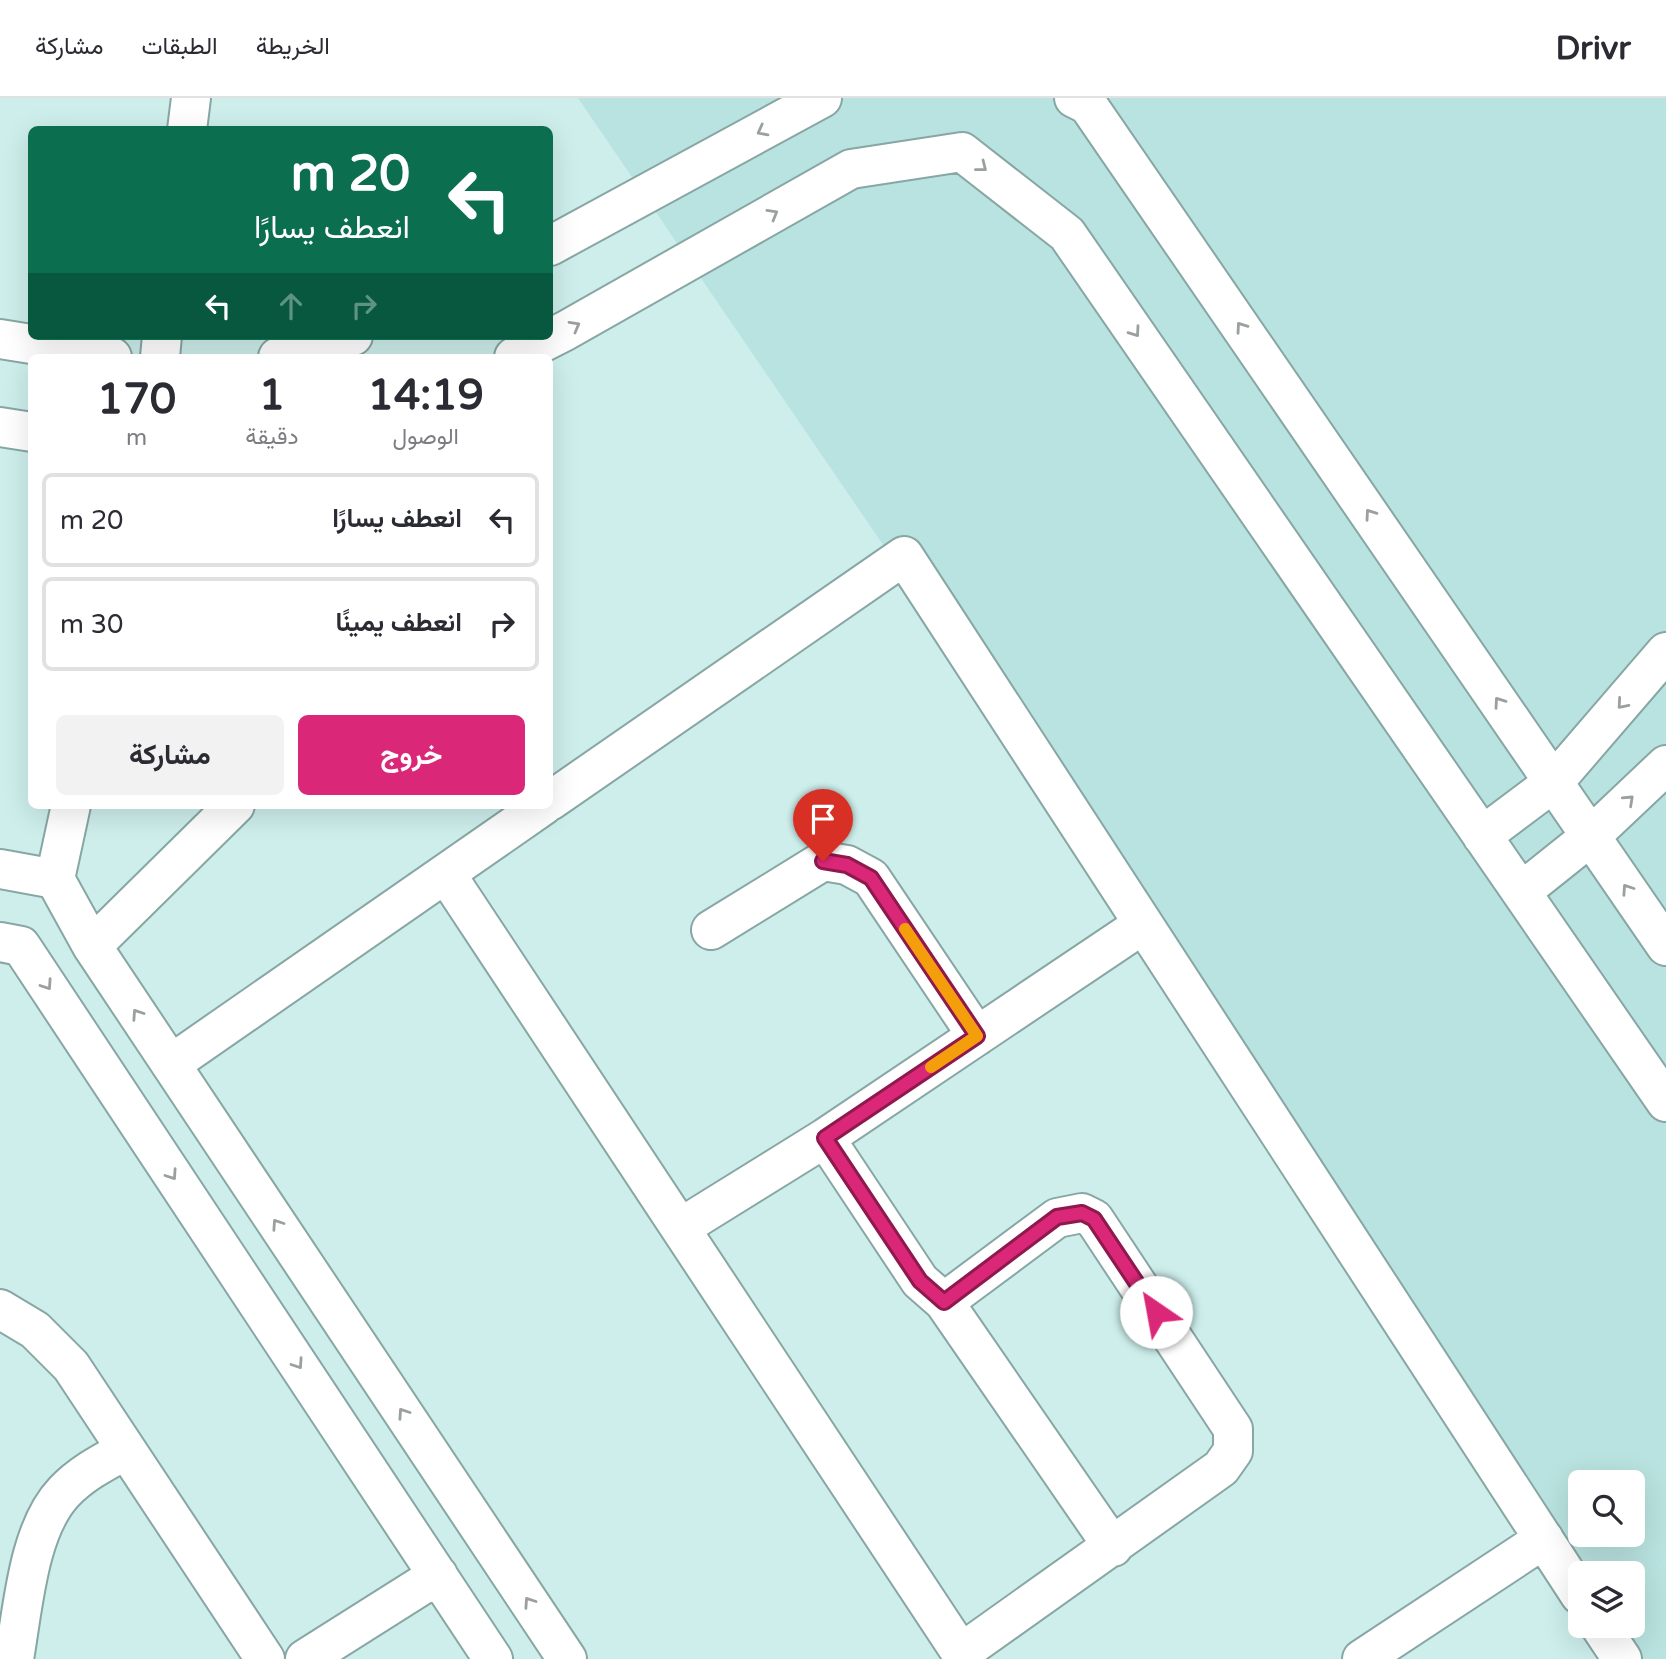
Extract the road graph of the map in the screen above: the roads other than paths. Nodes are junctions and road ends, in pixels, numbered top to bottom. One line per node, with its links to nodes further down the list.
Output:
1 (191, 98): 4 (street)
2 (821, 98): 5 (street, one-way to 5)
3 (1074, 98): 17 (street, one-way to 3)
4 (188, 126)
5 (553, 244)
6 (553, 337): 22 (street, one-way to 22)
7 (0, 339): 10 (street)
8 (338, 340): 11 (street)
9 (547, 340): 12 (street, one-way to 9)
10 (93, 354)
11 (289, 354)
12 (520, 354)
13 (0, 427): 14 (street)
14 (28, 431)
15 (1666, 652): 17 (street, one-way to 17)
16 (1666, 765): 23 (street, one-way to 16)
17 (1554, 782): 22 (street); 23 (street)
18 (553, 800): 28 (street)
19 (70, 809): 26 (street)
20 (231, 809): 31 (street)
21 (538, 809): 25 (street)
22 (1482, 836): 27 (street)
23 (1591, 836): 27 (street); 32 (street, one-way to 23)
24 (0, 869): 26 (street)
25 (446, 874): 34 (street); 37 (street)
26 (55, 879): 31 (street)
27 (1521, 892): 35 (street)
28 (1142, 925): 33 (street); 41 (street)
29 (711, 930): 33 (street)
30 (0, 942): 43 (street, one-way to 43)
31 (92, 946): 34 (street, one-way to 31)
32 (1666, 946)
33 (977, 1036): 36 (street)
34 (171, 1064): 51 (street, one-way to 34)
35 (1666, 1102)
36 (825, 1138): 37 (street); 38 (street)
37 (680, 1228): 46 (street)
38 (944, 1302): 42 (street); 42 (street)
39 (0, 1309): 40 (street)
40 (126, 1450): 47 (street); 48 (street)
41 (1544, 1539): 44 (street); 52 (street)
42 (1113, 1547): 46 (street)
43 (438, 1575): 49 (street); 50 (street)
44 (1568, 1576)
45 (1608, 1638): 53 (street)
46 (963, 1656)
47 (14, 1659)
48 (265, 1659)
49 (305, 1659)
50 (493, 1659)
51 (567, 1659)
52 (1362, 1659)
53 (1622, 1659)

